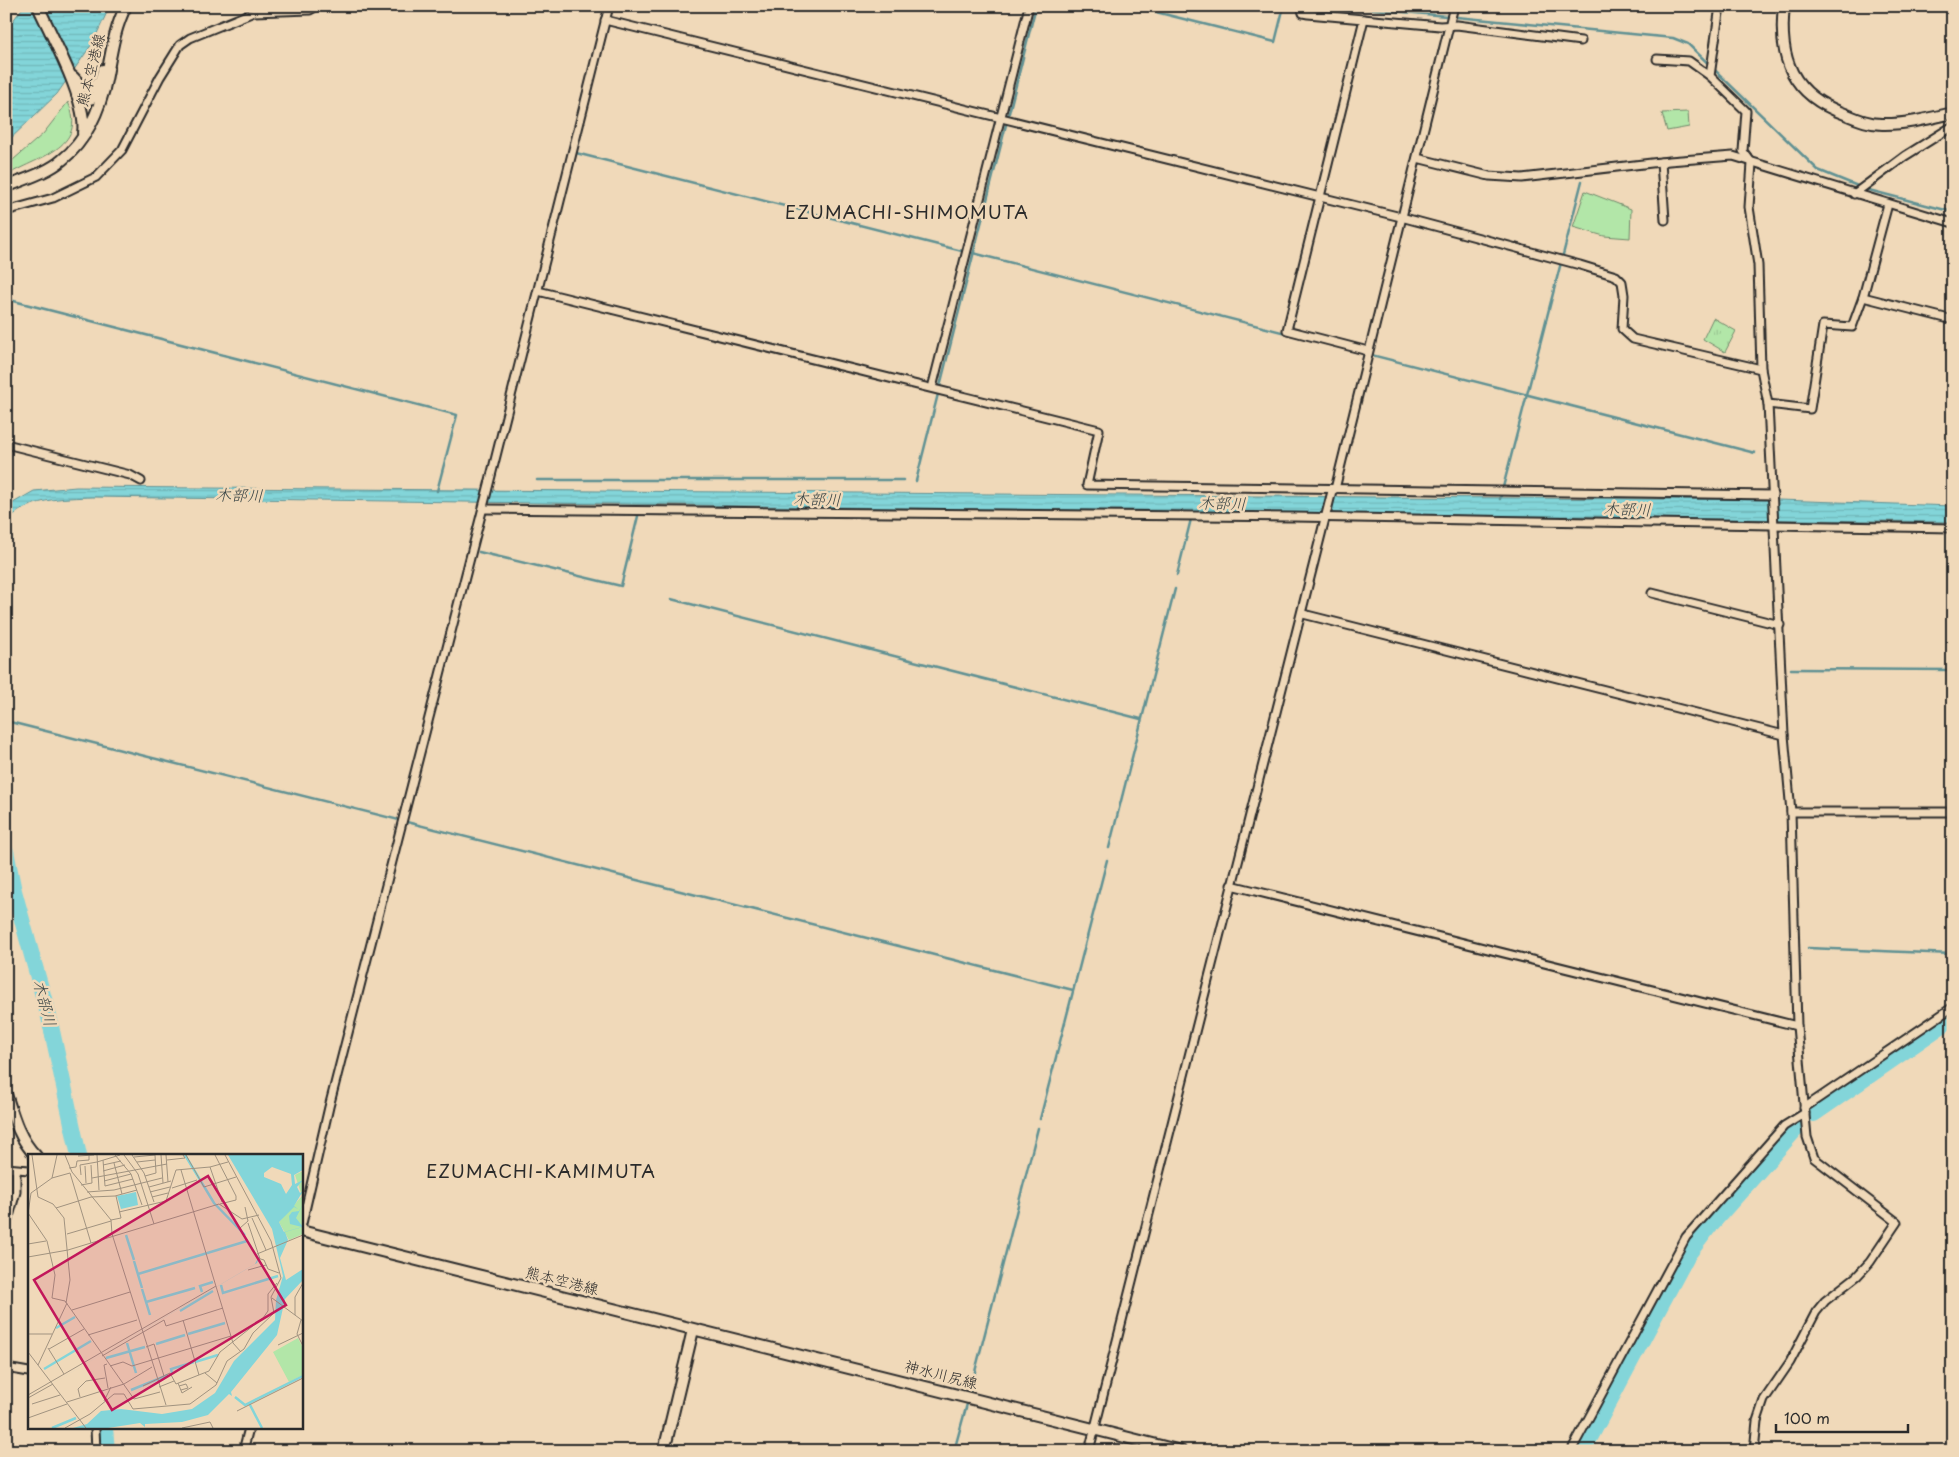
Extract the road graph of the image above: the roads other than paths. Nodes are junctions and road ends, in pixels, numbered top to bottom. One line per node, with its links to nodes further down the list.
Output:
1 (38, 6): 19 (main road)
2 (126, 6): 15 (main road, 熊本空港線)
3 (317, 6): 9 (street)
4 (609, 6): 12 (street)
5 (1029, 6): 21 (street)
6 (1301, 6): 11 (street)
7 (1720, 6): 17 (street)
8 (1784, 6): 20 (main road)
9 (299, 8): 31 (street)
10 (1454, 9): 13 (street)
11 (1364, 19): 13 (street); 29 (street)
12 (605, 20): 21 (street); 35 (street)
13 (1451, 24): 14 (street); 24 (street)
14 (1581, 41)
15 (112, 46): 18 (main road, 熊本空港線); 19 (main road)
16 (1657, 59): 17 (street)
17 (1710, 73): 26 (street)
18 (104, 89): 19 (main road); 23 (main road, 熊本空港線)
19 (80, 91): 23 (main road)
20 (1953, 113)
21 (1001, 117): 29 (street); 40 (street)
22 (1953, 126): 28 (street)
23 (82, 139): 27 (main road, 熊本空港線)
24 (1417, 158): 25 (street); 32 (street)
25 (1661, 162): 26 (street); 33 (street)
26 (1752, 164): 28 (street); 39 (street)
27 (6, 187)
28 (1854, 194): 30 (street)
29 (1319, 197): 32 (street); 38 (street)
30 (1888, 204): 34 (street); 36 (street)
31 (6, 211)
32 (1401, 217): 38 (street); 39 (street)
33 (1665, 220)
34 (1953, 223)
35 (538, 292): 40 (street); 46 (street)
36 (1863, 297): 37 (street); 41 (street)
37 (1953, 320)
38 (1368, 351): 44 (street)
39 (1761, 369): 41 (street)
40 (932, 388): 44 (street)
41 (1768, 404): 45 (street)
42 (6, 444): 43 (street)
43 (141, 481)
44 (1334, 490): 45 (street); 47 (street)
45 (1773, 495): 48 (street)
46 (483, 507): 47 (street); 65 (street)
47 (1326, 518): 48 (street); 51 (street)
48 (1775, 526): 49 (street); 52 (street)
49 (1953, 528)
50 (1652, 593): 52 (street)
51 (1303, 614): 53 (street); 56 (street)
52 (1780, 625): 53 (street)
53 (1784, 735): 54 (street)
54 (1791, 812): 55 (street); 58 (street)
55 (1953, 812)
56 (1232, 885): 58 (street); 71 (street)
57 (1953, 1007): 60 (street)
58 (1797, 1026): 60 (street)
59 (6, 1094): 61 (main road)
60 (1804, 1110): 79 (street); 80 (street)
61 (34, 1154)
62 (6, 1168): 64 (street)
63 (28, 1170): 64 (street)
64 (16, 1171): 66 (street)
65 (302, 1225)
66 (6, 1227)
67 (302, 1229): 68 (main road, 熊本空港線)
68 (693, 1330): 71 (main road, 神水川尻線); 76 (main road)
69 (6, 1368): 70 (street)
70 (28, 1372)
71 (1094, 1429): 77 (street); 78 (main road, 神水川尻線)
72 (95, 1430): 74 (street)
73 (248, 1430): 75 (street)
74 (96, 1451)
75 (243, 1451)
76 (664, 1451)
77 (1089, 1451)
78 (1181, 1451)
79 (1572, 1451)
80 (1754, 1451)

